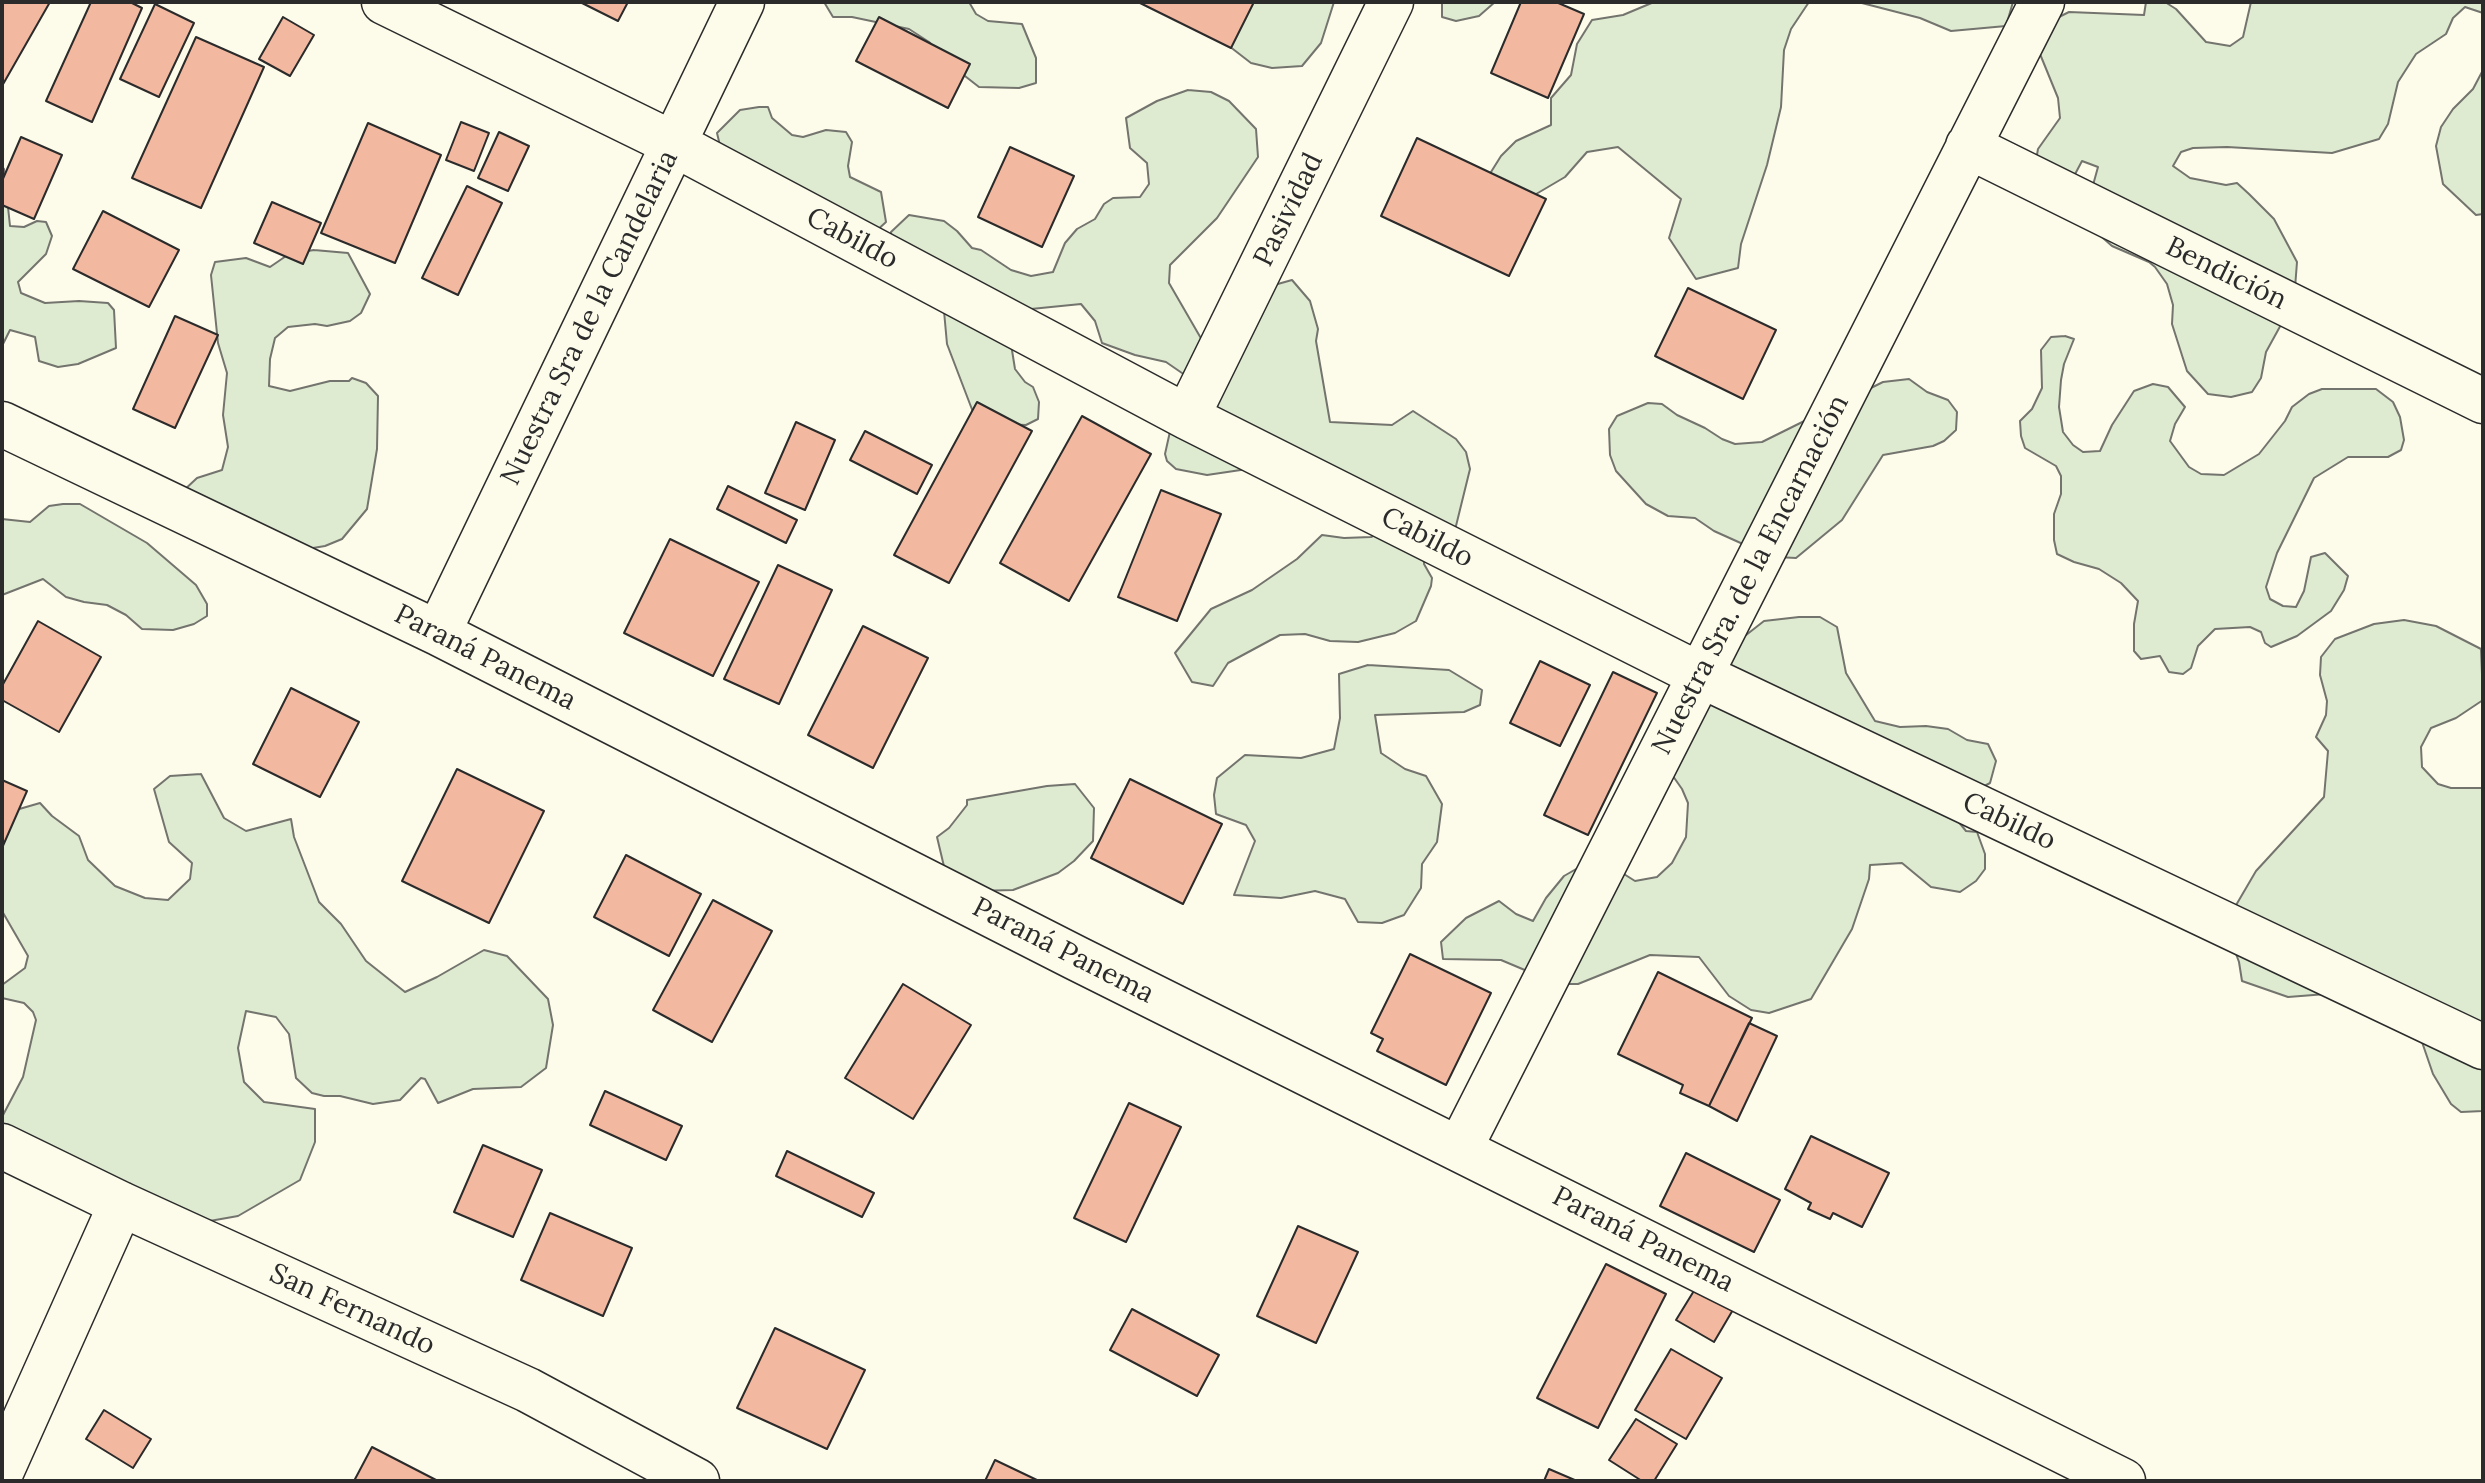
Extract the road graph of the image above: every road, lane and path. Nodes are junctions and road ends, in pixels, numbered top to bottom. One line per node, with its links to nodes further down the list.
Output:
1 (384, 2): 5 (street, Cabildo)
2 (742, 2): 5 (street, Nuestra Sra de la Candelaria)
3 (1391, 2): 8 (street, Pasividad)
4 (2042, 2): 6 (street, Nuestra Sra. de la Encarnación)
5 (674, 144): 8 (street, Cabildo); 10 (street, Nuestra Sra de la Candelaria)
6 (1968, 146): 7 (street, Bendición); 11 (street, Nuestra Sra. de la Encarnación)
7 (2483, 401)
8 (1187, 417): 11 (street, Cabildo)
9 (2, 424): 10 (street, Paraná Panema)
10 (438, 633): 14 (street, Paraná Panema)
11 (1700, 675): 12 (street, Cabildo); 14 (street, Nuestra Sra. de la Encarnación)
12 (2483, 1047)
13 (2, 1146): 15 (street, San Fernando)
14 (1460, 1148): 18 (street, Paraná Panema)
15 (121, 1204): 16 (street); 17 (street, San Fernando)
16 (2, 1470)
17 (697, 1481)
18 (2123, 1481)

